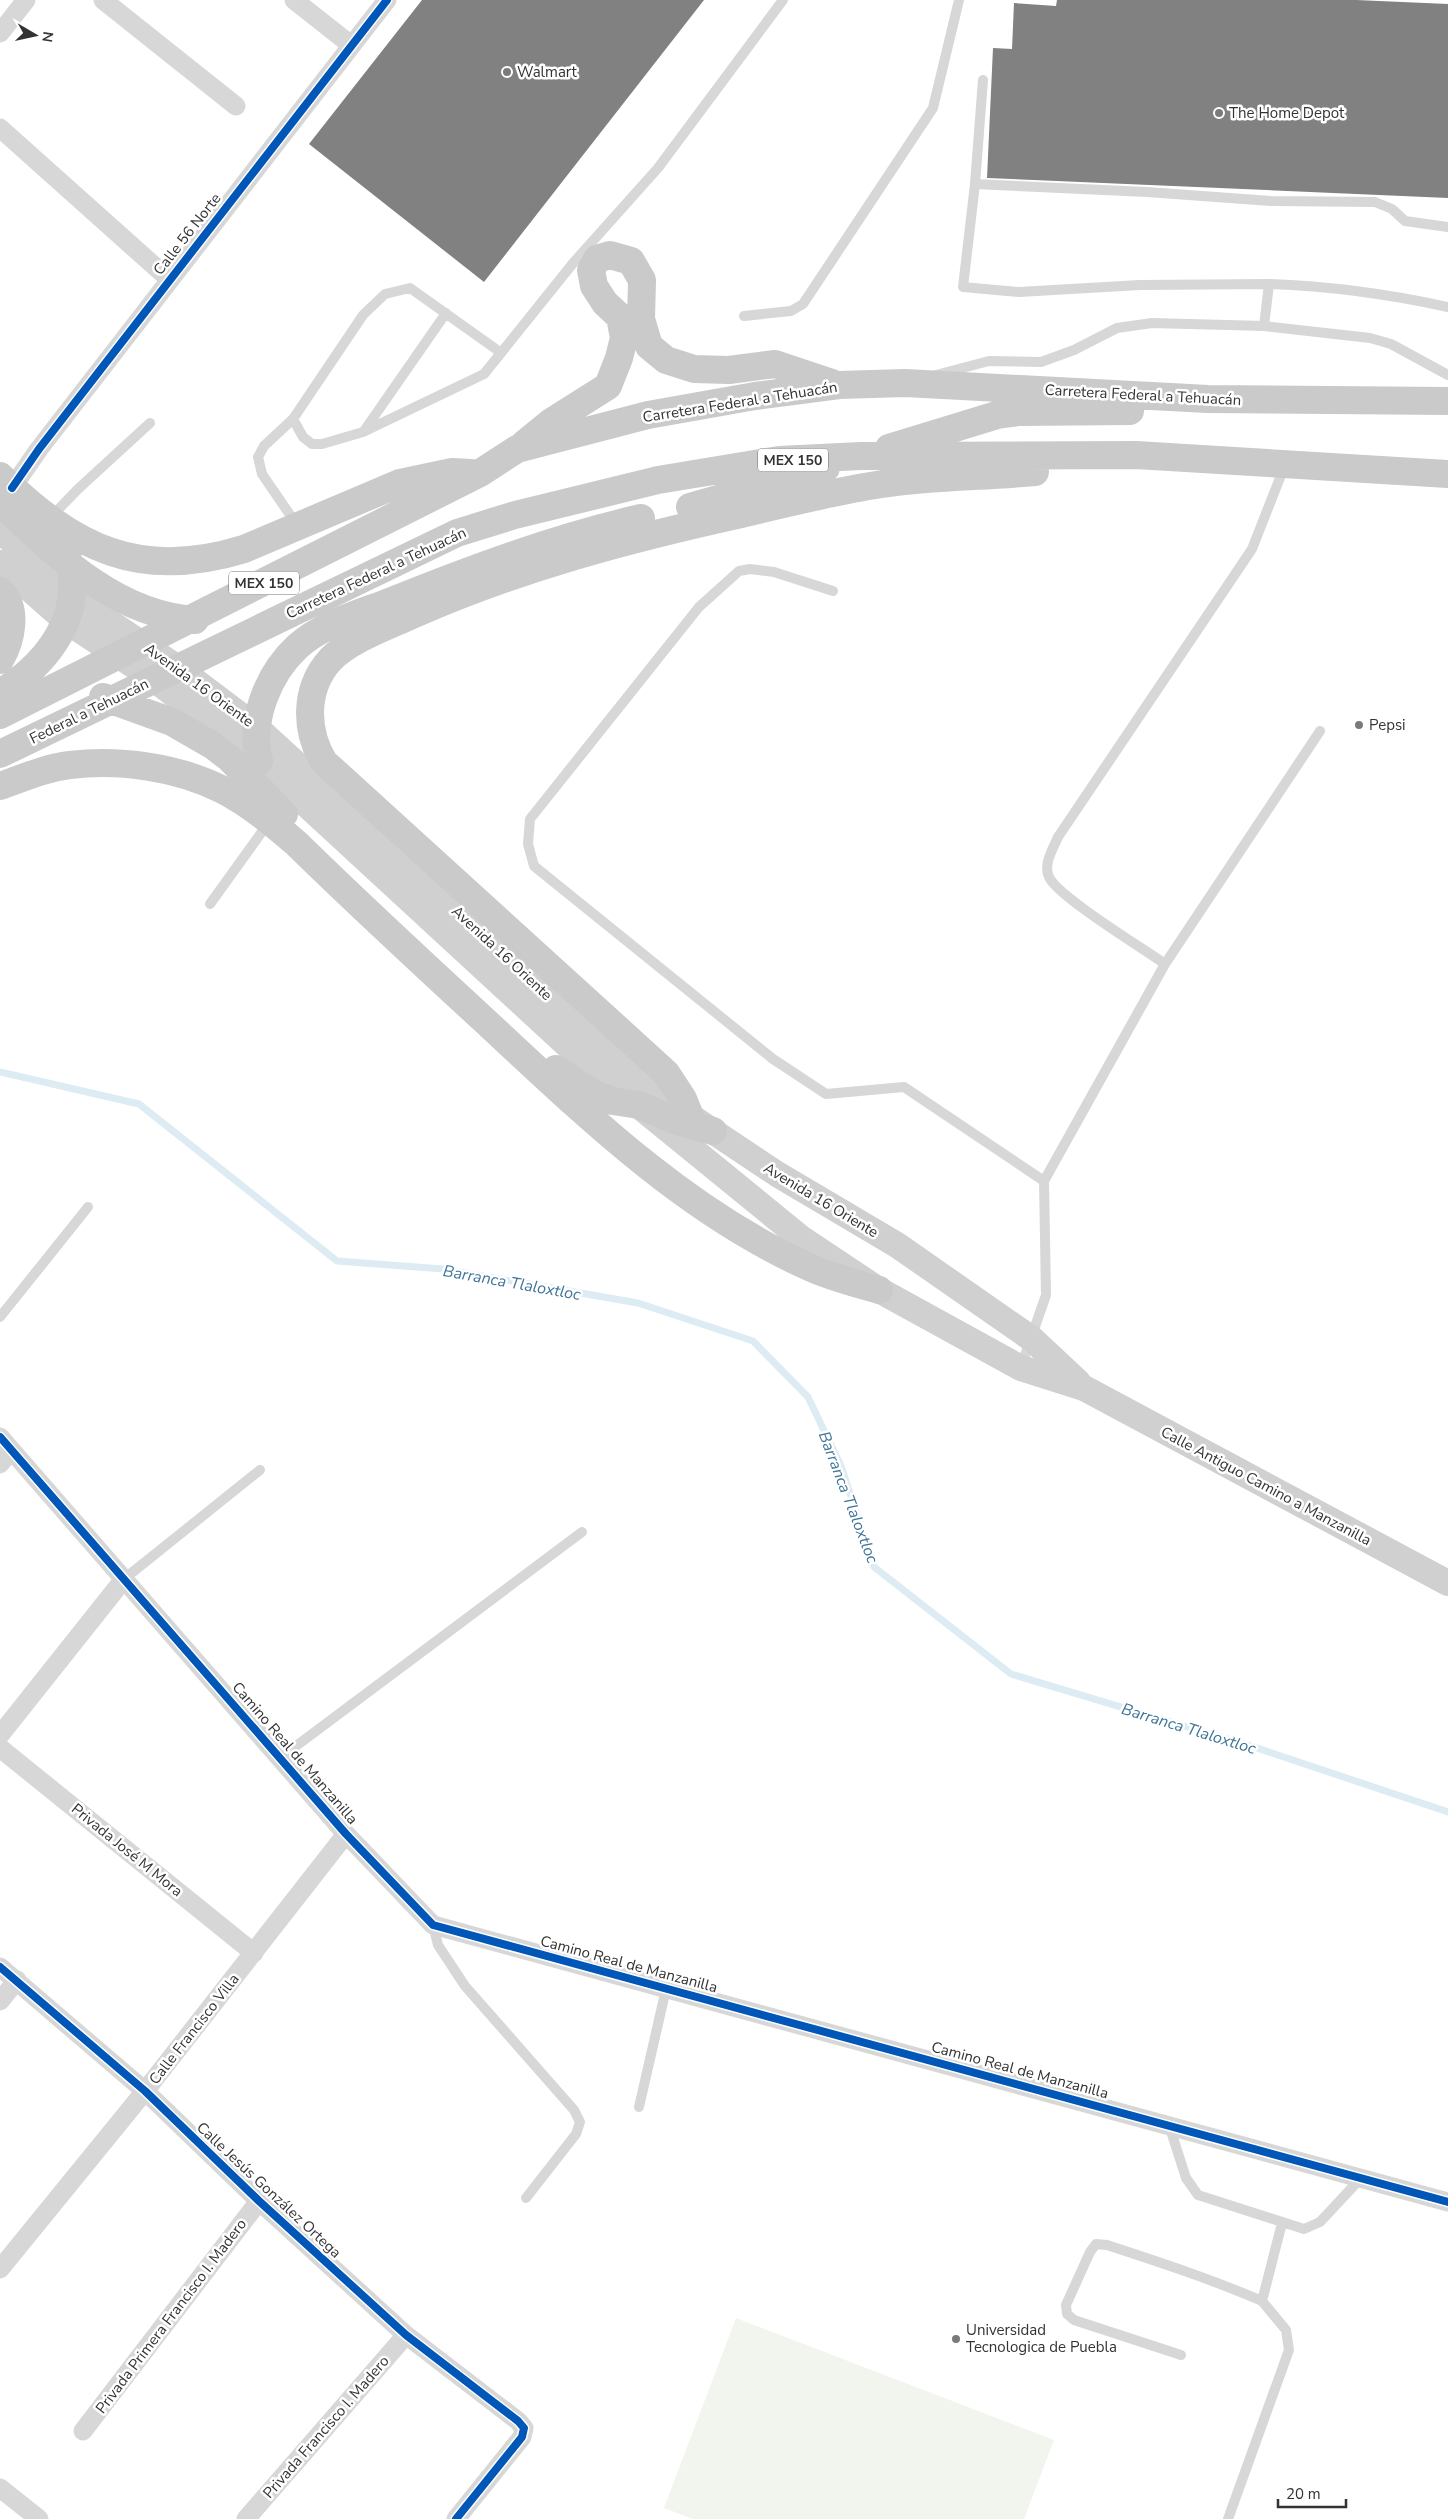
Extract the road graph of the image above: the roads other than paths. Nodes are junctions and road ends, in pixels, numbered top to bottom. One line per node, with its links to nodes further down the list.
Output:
1 (26, 0): 7 (street)
2 (104, 0): 10 (street)
3 (294, 0): 8 (street)
4 (387, 0): 8 (street, Calle 56 Norte)
5 (783, 0): 20 (lane)
6 (959, 0): 18 (lane)
7 (0, 33)
8 (351, 45): 14 (street, Calle 56 Norte)
9 (983, 80): 12 (lane)
10 (236, 106)
11 (0, 128): 14 (street)
12 (974, 184): 13 (lane); 15 (lane)
13 (1448, 227)
14 (170, 280): 35 (street, Calle 56 Norte)
15 (1268, 284): 16 (lane); 19 (lane)
16 (1448, 307)
17 (446, 313): 20 (lane); 26 (lane); 28 (lane)
18 (744, 316)
19 (1264, 326): 21 (lane); 22 (lane)
20 (500, 352): 28 (lane)
21 (1448, 375)
22 (905, 383): 23 (main road, Carretera Federal a Tehuacán / MEX 150); 24 (main road, Carretera Federal a Tehuacán / MEX 150)
23 (839, 385): 29 (main road, Carretera Federal a Tehuacán / MEX 150); 29 (main road)
24 (1208, 399): 25 (main road, Carretera Federal a Tehuacán / MEX 150); 30 (main road)
25 (1448, 401)
26 (293, 419): 28 (lane); 37 (lane)
27 (150, 423): 36 (lane)
28 (364, 432)
29 (517, 449): 33 (main road, Carretera Federal a Tehuacán / MEX 150)
30 (861, 456): 31 (main road, Carretera Federal a Tehuacán / MEX 150); 44 (main road, Carretera Federal a Tehuacán / MEX 150); 54 (main road)
31 (1093, 456): 32 (main road, Carretera Federal a Tehuacán / MEX 150); 63 (main road)
32 (1286, 464): 34 (main road, Carretera Federal a Tehuacán / MEX 150); 61 (lane)
33 (480, 473): 37 (main road); 45 (main road, Carretera Federal a Tehuacán / MEX 150)
34 (1448, 474)
35 (4, 488): 36 (main road); 40 (main road)
36 (45, 514): 37 (main road); 40 (main road)
37 (299, 527)
38 (0, 530): 43 (main road, Avenida 16 Oriente)
39 (0, 563): 43 (main road, Avenida 16 Oriente)
40 (70, 566): 43 (main road); 45 (main road)
41 (0, 591): 48 (main road)
42 (832, 591): 65 (lane)
43 (69, 609): 46 (main road, Avenida 16 Oriente); 47 (main road, Avenida 16 Oriente); 51 (main road)
44 (278, 618): 45 (main road); 49 (main road, Carretera Federal a Tehuacán / MEX 150)
45 (190, 620): 46 (main road, Carretera Federal a Tehuacán / MEX 150)
46 (143, 643): 47 (main road, MEX 150); 49 (main road, Avenida 16 Oriente)
47 (117, 654): 49 (main road, Avenida 16 Oriente); 50 (main road, MEX 150)
48 (0, 660)
49 (166, 673): 52 (main road, Federal a Tehuacán / MEX 150); 54 (main road, Avenida 16 Oriente); 57 (main road, Avenida 16 Oriente)
50 (50, 691): 52 (main road); 53 (main road, MEX 150)
51 (0, 693)
52 (112, 700): 56 (main road, Federal a Tehuacán / MEX 150); 62 (main road)
53 (0, 715)
54 (256, 727): 57 (main road); 63 (main road, Avenida 16 Oriente)
55 (1320, 731): 61 (lane)
56 (0, 754)
57 (259, 760): 62 (main road, Avenida 16 Oriente)
58 (0, 786): 59 (main road)
59 (270, 821): 60 (lane); 67 (main road)
60 (210, 904)
61 (1165, 964): 65 (lane)
62 (639, 1105): 64 (main road); 67 (main road, Avenida 16 Oriente)
63 (690, 1116): 64 (main road, Avenida 16 Oriente)
64 (712, 1132): 69 (main road, Avenida 16 Oriente)
65 (1044, 1182): 69 (lane)
66 (88, 1207): 68 (lane)
67 (879, 1290): 70 (main road, Avenida 16 Oriente)
68 (0, 1317)
69 (1032, 1339): 70 (lane); 71 (main road, Calle Antiguo Camino a Manzanilla)
70 (1021, 1368): 71 (main road, Calle Antiguo Camino a Manzanilla)
71 (1084, 1388): 76 (main road, Calle Antiguo Camino a Manzanilla)
72 (4, 1450): 75 (street, Camino Real de Manzanilla)
73 (260, 1470): 75 (lane)
74 (582, 1532): 79 (lane)
75 (124, 1579): 77 (street); 79 (street, Camino Real de Manzanilla)
76 (1448, 1583)
77 (0, 1735)
78 (0, 1748): 82 (street, Privada José M Mora)
79 (280, 1758): 80 (street, Camino Real de Manzanilla)
80 (346, 1834): 81 (street, Camino Real de Manzanilla); 82 (street, Calle Francisco Villa)
81 (433, 1925): 85 (street, Camino Real de Manzanilla); 91 (lane)
82 (254, 1953): 87 (street, Calle Francisco Villa)
83 (0, 1967): 84 (street, Calle Jesús González Ortega)
84 (17, 1980): 86 (street); 87 (street, Calle Jesús González Ortega)
85 (666, 1989): 88 (lane); 89 (street, Camino Real de Manzanilla)
86 (0, 2001)
87 (145, 2091): 92 (street, Calle Jesús González Ortega); 95 (street, Calle Francisco Villa)
88 (640, 2107)
89 (1169, 2125): 90 (street, Camino Real de Manzanilla); 94 (lane)
90 (1362, 2177): 93 (street, Camino Real de Manzanilla); 94 (lane)
91 (526, 2198)
92 (259, 2201): 97 (street, Calle Jesús González Ortega); 99 (street, Privada Primera Francisco I. Madero)
93 (1448, 2202)
94 (1282, 2223): 96 (lane)
95 (0, 2269)
96 (1262, 2301): 98 (lane); 104 (lane)
97 (406, 2335): 102 (street, Privada Francisco I. Madero); 103 (street, Calle Jesús González Ortega)
98 (1181, 2355)
99 (83, 2431)
100 (0, 2488): 101 (street)
101 (39, 2519)
102 (246, 2519)
103 (456, 2519)
104 (1228, 2519)

